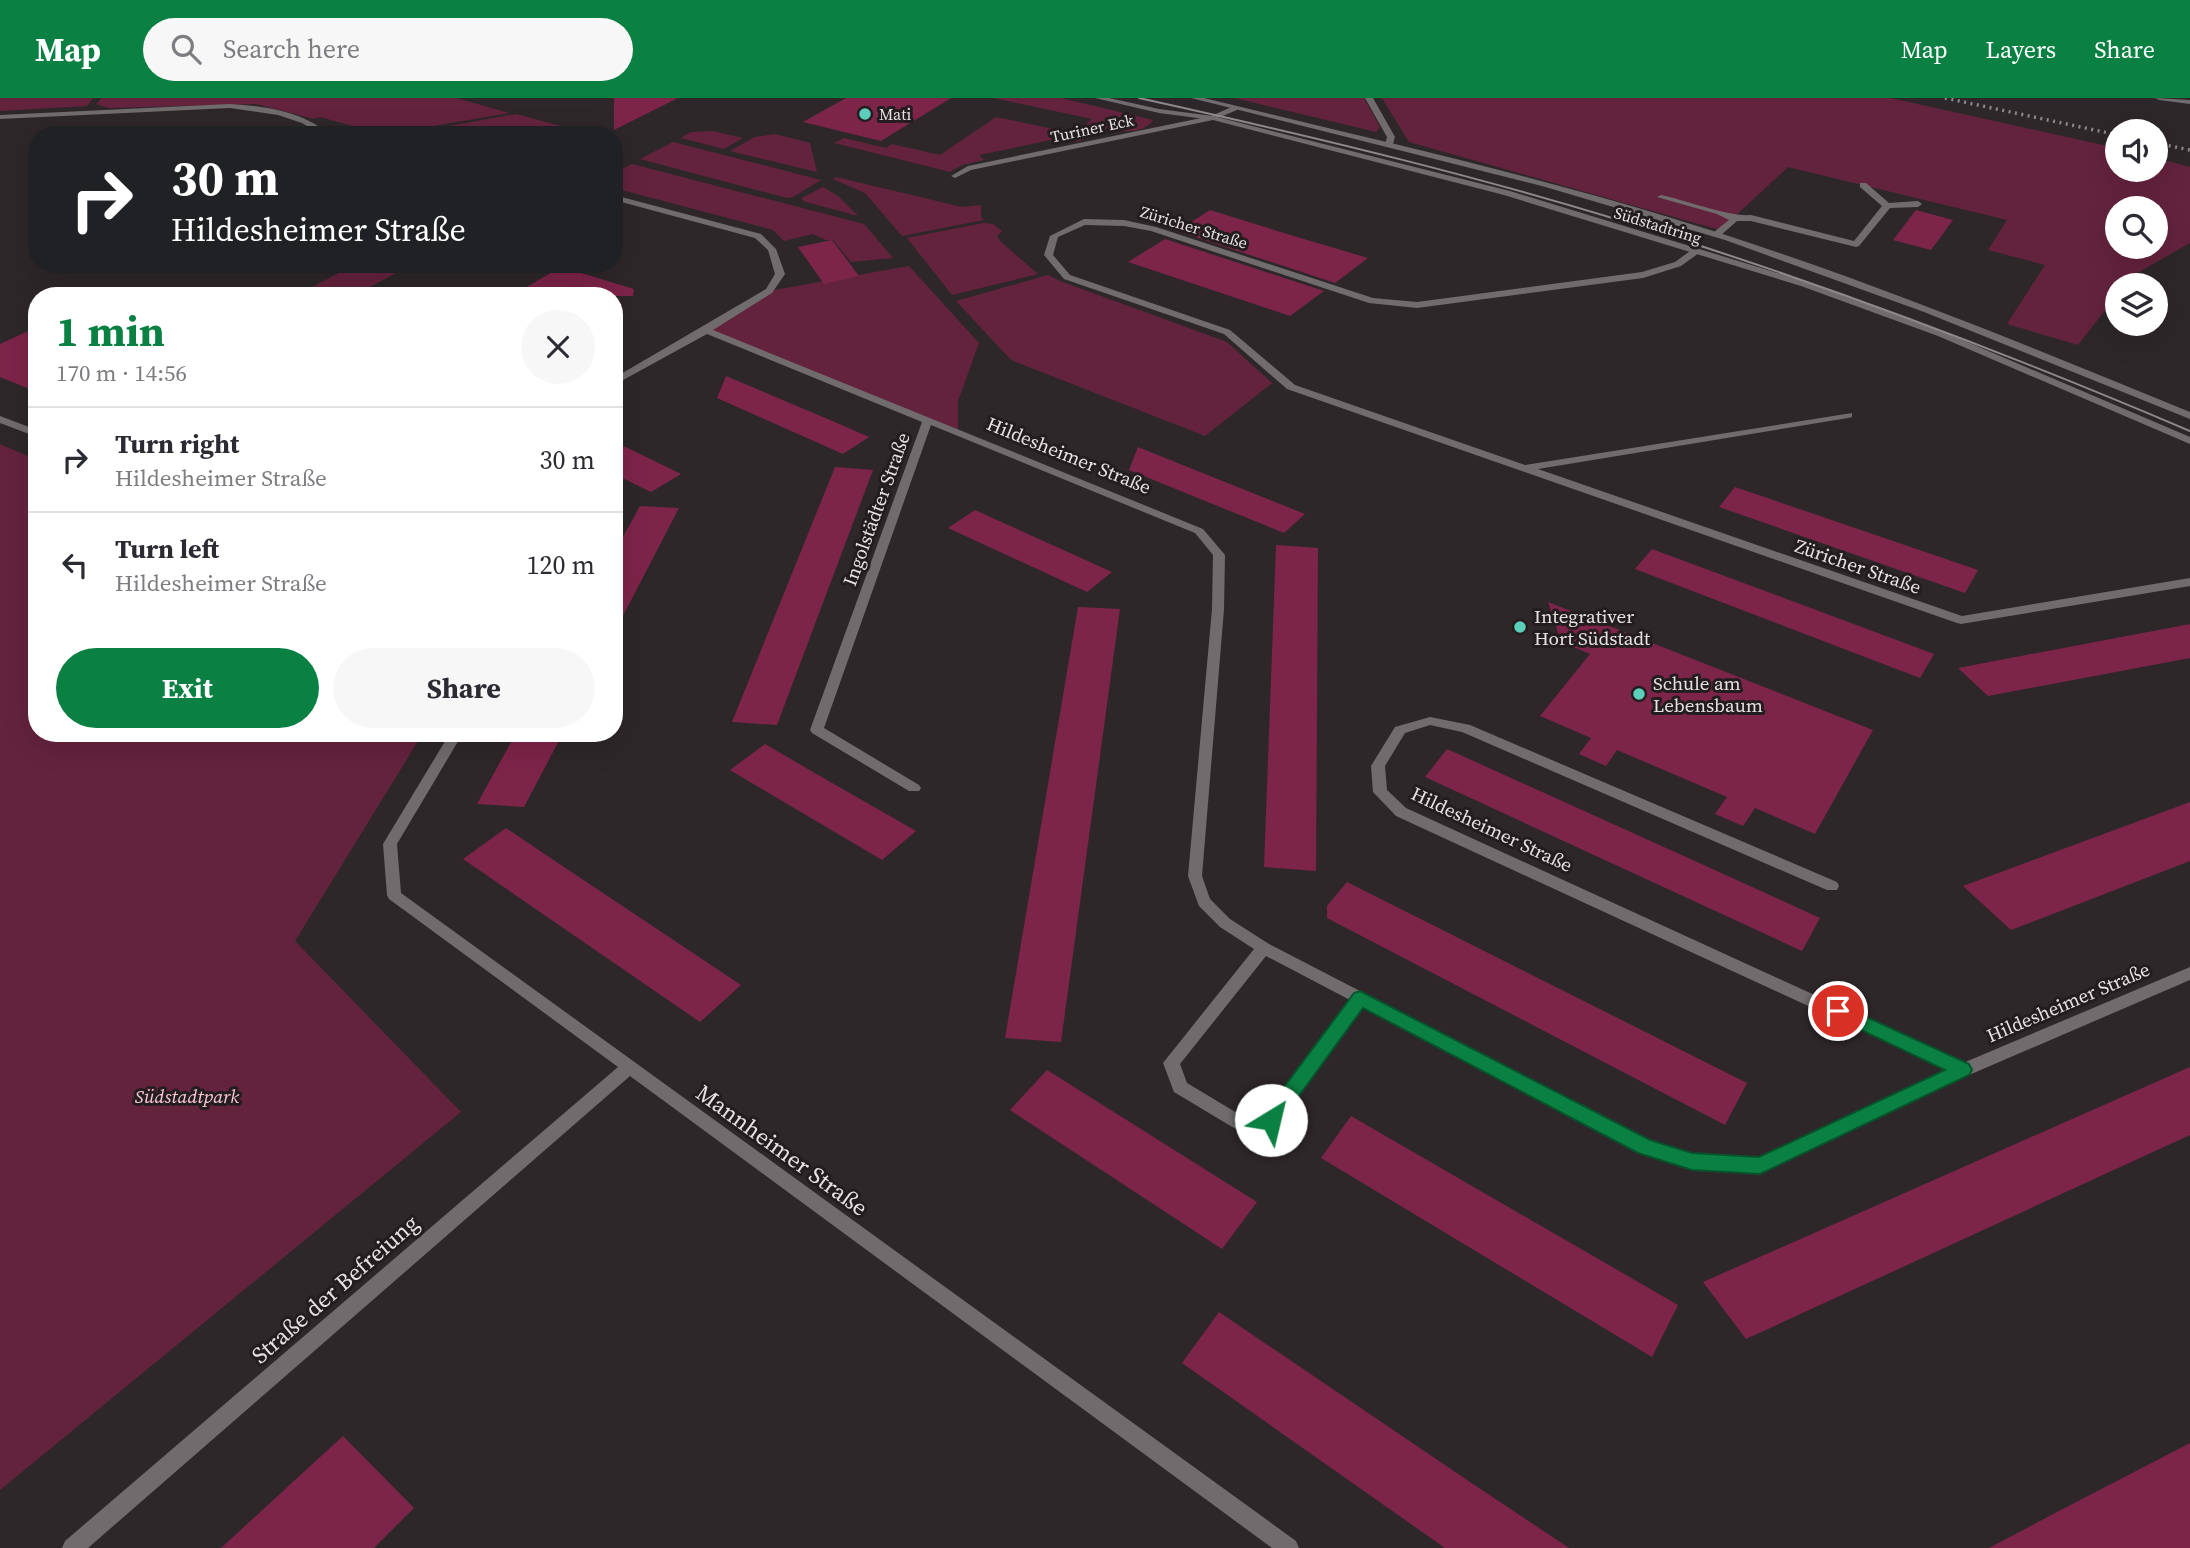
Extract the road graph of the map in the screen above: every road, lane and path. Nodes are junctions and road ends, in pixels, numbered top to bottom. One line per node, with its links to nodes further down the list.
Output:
1 (1100, 98): 8 (street, Südstadtring)
2 (1195, 98): 6 (street, Südstadtring)
3 (1369, 98): 10 (street)
4 (2158, 98): 5 (street)
5 (2190, 102)
6 (1234, 108): 8 (street, Turiner Eck); 10 (street, Südstadtring)
7 (0, 117): 9 (street)
8 (1213, 118): 11 (street, Turiner Eck); 19 (street, Südstadtring)
9 (315, 126)
10 (1389, 145): 18 (street, Südstadtring)
11 (955, 176)
12 (1863, 185): 16 (street)
13 (1661, 197): 17 (street)
14 (623, 199): 20 (street)
15 (1918, 204): 16 (street)
16 (1887, 206): 17 (street)
17 (1735, 219): 18 (street)
18 (1717, 234): 23 (street, Südstadtring)
19 (1696, 251): 27 (street, Südstadtring); 28 (street, Züricher Straße)
20 (706, 330): 21 (street); 25 (street, Ingolstädter Straße)
21 (623, 377)
22 (1848, 415): 28 (street, Züricher Straße)
23 (2190, 416)
24 (0, 419): 26 (street)
25 (927, 421): 31 (street, Ingolstädter Straße); 33 (street, Hildesheimer Straße)
26 (28, 430)
27 (2190, 441)
28 (1524, 468): 29 (street, Züricher Straße)
29 (2190, 582)
30 (452, 742): 36 (street, Mannheimer Straße)
31 (914, 788)
32 (1832, 887): 37 (street, Hildesheimer Straße)
33 (1264, 948): 35 (street, Hildesheimer Straße); 35 (street)
34 (2190, 973): 37 (street, Hildesheimer Straße)
35 (1360, 998): 37 (street, Hildesheimer Straße)
36 (630, 1066): 38 (street, Straße der Befreiung); 39 (street, Mannheimer Straße)
37 (1963, 1070)
38 (72, 1548)
39 (1289, 1548)

